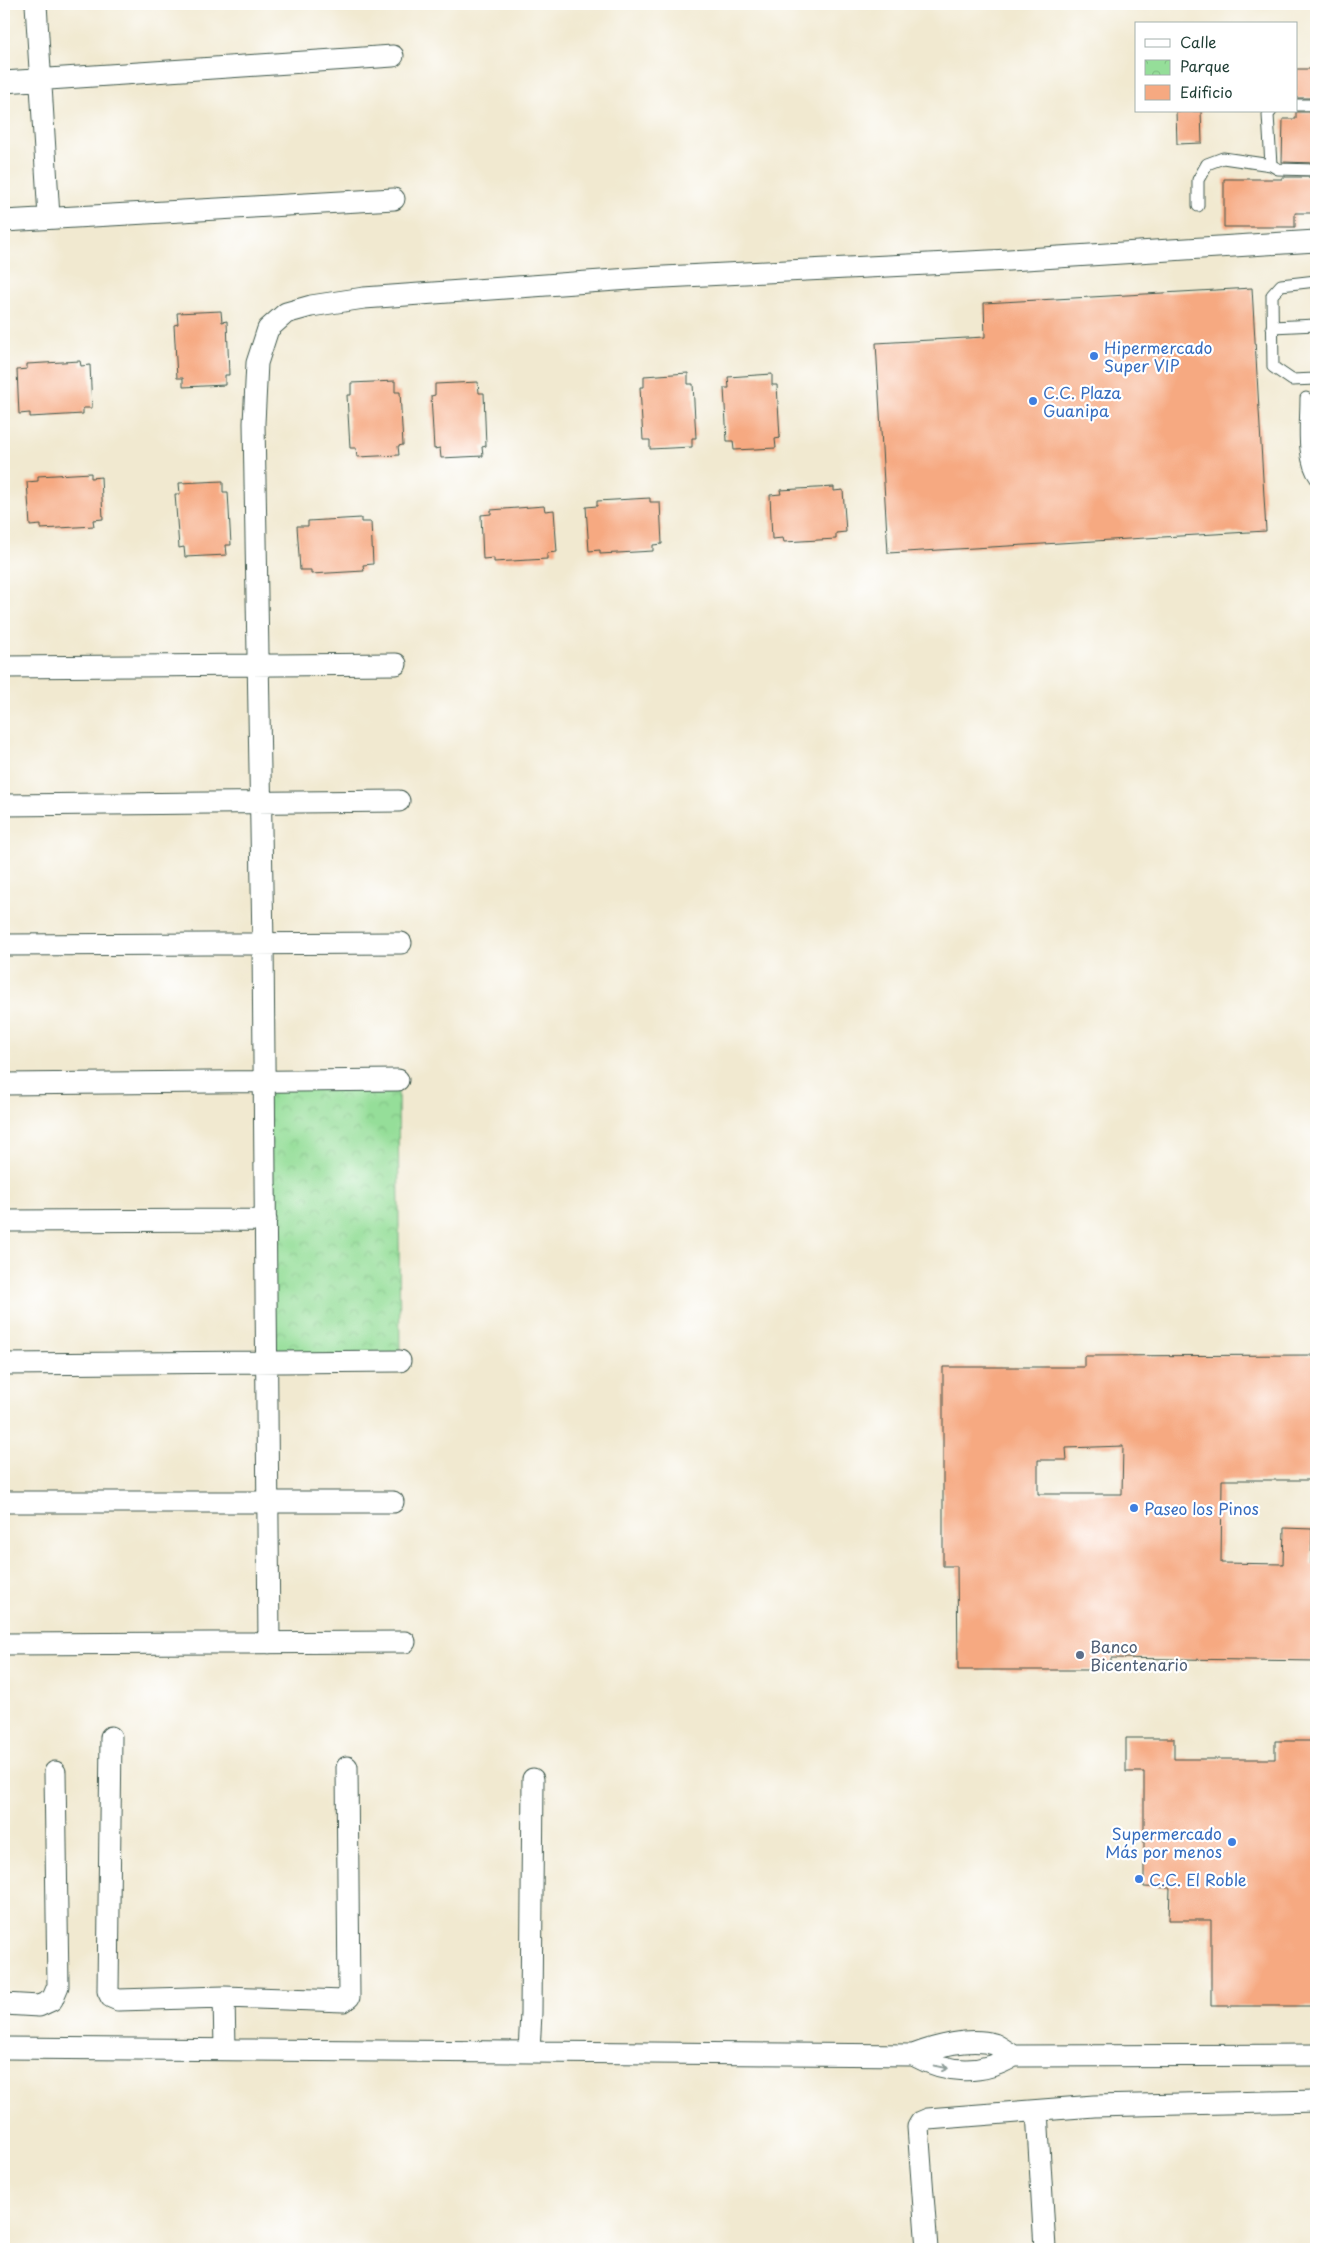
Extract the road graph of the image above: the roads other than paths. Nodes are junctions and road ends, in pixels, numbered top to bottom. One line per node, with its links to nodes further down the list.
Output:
1 (36, 4): 3 (street)
2 (393, 56): 3 (street)
3 (41, 79): 4 (street); 12 (street)
4 (4, 82)
5 (1298, 105): 6 (lane)
6 (1316, 106)
7 (1270, 112): 8 (lane)
8 (1271, 165): 9 (lane); 11 (lane)
9 (1316, 170)
10 (394, 199): 12 (street)
11 (1198, 206)
12 (49, 217): 13 (street)
13 (4, 220)
14 (1316, 241): 21 (street)
15 (1316, 281): 17 (lane)
16 (1316, 325): 17 (lane)
17 (1272, 327): 18 (lane)
18 (1316, 379)
19 (1306, 398): 20 (lane)
20 (1316, 479)
21 (258, 664): 22 (street); 23 (street); 25 (street)
22 (396, 664)
23 (4, 667)
24 (399, 801): 25 (street)
25 (260, 803): 26 (street); 28 (street)
26 (4, 805)
27 (401, 943): 28 (street)
28 (263, 944): 29 (street); 31 (street)
29 (4, 945)
30 (398, 1080): 31 (street)
31 (264, 1082): 32 (street); 33 (street)
32 (4, 1084)
33 (266, 1220): 34 (street); 36 (street)
34 (4, 1221)
35 (400, 1361): 36 (street)
36 (266, 1362): 37 (street); 39 (street)
37 (4, 1364)
38 (4, 1502): 39 (street)
39 (268, 1502): 40 (street); 42 (street)
40 (393, 1502)
41 (405, 1642): 42 (street)
42 (269, 1643): 43 (street)
43 (4, 1644)
44 (111, 1737): 48 (street)
45 (347, 1767): 48 (street)
46 (55, 1772): 49 (street)
47 (533, 1779): 52 (street)
48 (224, 1997): 51 (street)
49 (4, 2004)
50 (4, 2048): 51 (street)
51 (225, 2049): 52 (street)
52 (529, 2052): 53 (street)
53 (1316, 2055)
54 (1316, 2101): 55 (street)
55 (1038, 2111): 56 (street); 57 (street)
56 (927, 2249)
57 (1045, 2249)

